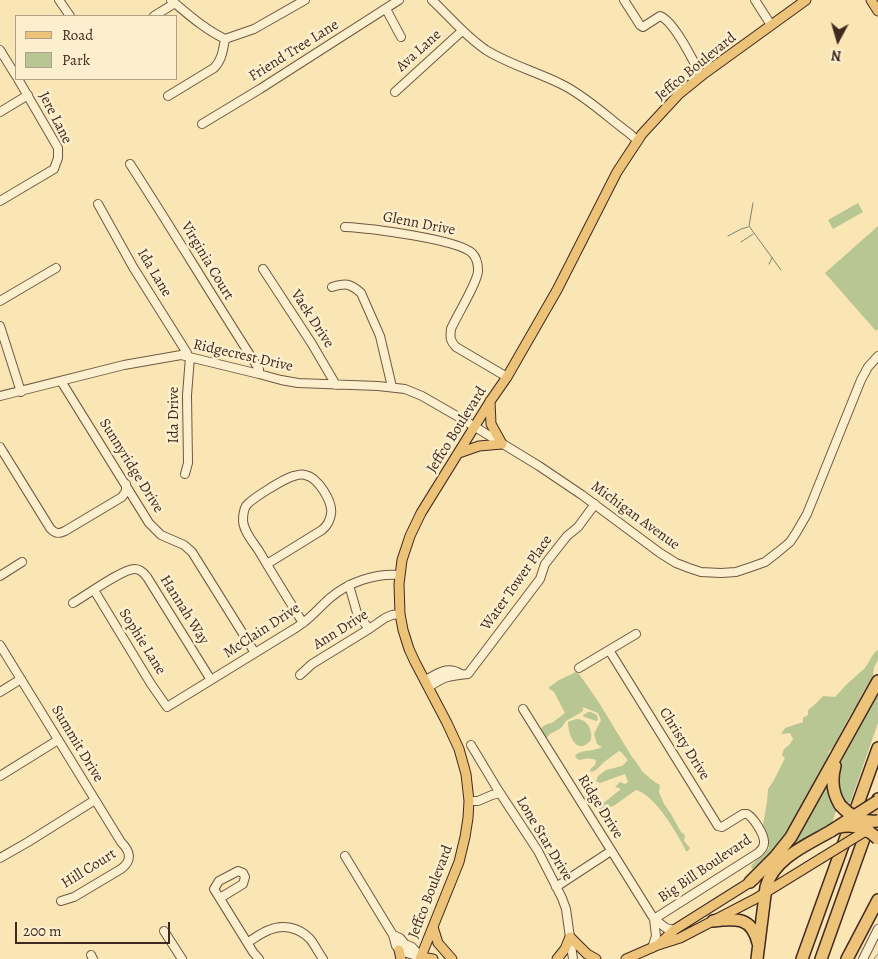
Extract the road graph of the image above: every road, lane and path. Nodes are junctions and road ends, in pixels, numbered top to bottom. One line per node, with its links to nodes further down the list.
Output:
1 (59, 0): 12 (street)
2 (305, 0): 17 (street)
3 (399, 0): 10 (street, Friend Tree Lane)
4 (432, 0): 15 (street)
5 (624, 0): 20 (street)
6 (755, 0): 14 (street)
7 (806, 0): 14 (main road, Jeffco Boulevard)
8 (871, 0): 11 (main road)
9 (173, 1): 13 (street); 17 (street)
10 (386, 9): 16 (street); 26 (street, Friend Tree Lane)
11 (878, 11)
12 (69, 15)
13 (155, 15)
14 (771, 25): 20 (main road, Jeffco Boulevard)
15 (462, 31): 22 (street, Ava Lane); 27 (street)
16 (401, 37)
17 (224, 39): 24 (street)
18 (0, 50): 19 (street, Jere Lane)
19 (15, 74)
20 (701, 76): 27 (main road, Jeffco Boulevard)
21 (19, 80): 23 (street, Jere Lane)
22 (395, 92)
23 (28, 95): 25 (street); 29 (street, Jere Lane)
24 (168, 96)
25 (0, 112)
26 (202, 124)
27 (638, 141): 40 (main road, Jeffco Boulevard)
28 (130, 164): 39 (street, Virginia Court)
29 (0, 201)
30 (98, 204): 37 (street, Ida Lane)
31 (345, 227): 40 (street, Glenn Drive)
32 (56, 268): 35 (street)
33 (263, 269): 42 (street, Vaek Drive)
34 (332, 287): 43 (street)
35 (0, 301)
36 (0, 326): 44 (street)
37 (188, 356): 39 (street, Ridgecrest Drive); 41 (street, Ridgecrest Drive); 51 (street, Ida Drive)
38 (878, 356): 53 (street, Michigan Avenue)
39 (259, 374): 42 (street, Ridgecrest Drive)
40 (506, 377): 46 (main road, Jeffco Boulevard)
41 (62, 381): 44 (street, Ridgecrest Drive); 52 (street, Sunnyridge Drive)
42 (336, 385): 43 (street, Ridgecrest Drive)
43 (392, 388): 47 (street, Ridgecrest Drive)
44 (20, 392): 45 (street, Ridgecrest Drive)
45 (0, 396)
46 (490, 400): 47 (main road, Jeffco Boulevard); 48 (main road)
47 (474, 427): 48 (street, Michigan Avenue); 50 (main road, Jeffco Boulevard)
48 (502, 444): 50 (main road); 53 (street, Michigan Avenue)
49 (0, 447): 52 (street)
50 (459, 453): 56 (main road, Jeffco Boulevard)
51 (185, 474)
52 (126, 484): 67 (street, Sunnyridge Drive)
53 (595, 504): 73 (street, Water Tower Place)
54 (22, 562): 57 (street)
55 (267, 564): 55 (street); 62 (street)
56 (400, 575): 58 (street, McClain Drive); 61 (main road, Jeffco Boulevard)
57 (0, 576)
58 (349, 585): 62 (street, McClain Drive); 63 (street)
59 (94, 590): 60 (street, Hannah Way); 71 (street, Hannah Way); 75 (street, Sophie Lane)
60 (73, 603)
61 (400, 614): 63 (street, Ann Drive); 73 (main road, Jeffco Boulevard)
62 (303, 623): 67 (street, McClain Drive)
63 (369, 629): 69 (street, Ann Drive)
64 (636, 634): 66 (street)
65 (0, 645): 70 (street, Summit Drive)
66 (609, 650): 68 (street); 86 (street, Christy Drive)
67 (255, 653): 71 (street, McClain Drive)
68 (580, 668)
69 (300, 675)
70 (21, 679): 74 (street); 77 (street, Summit Drive)
71 (211, 680): 75 (street, McClain Drive)
72 (878, 681): 80 (highway)
73 (427, 684): 85 (main road, Jeffco Boulevard)
74 (0, 692)
75 (167, 707)
76 (523, 709): 92 (street, Ridge Drive)
77 (58, 740): 81 (street); 83 (street, Summit Drive)
78 (471, 745): 82 (street, Lone Star Drive)
79 (878, 748): 126 (highway)
80 (837, 757): 87 (highway, bridge); 97 (highway)
81 (0, 776)
82 (500, 794): 85 (street, Lone Star Drive); 98 (street, Lone Star Drive)
83 (95, 800): 94 (street); 95 (street, Summit Drive)
84 (878, 800): 87 (highway, bridge); 127 (highway)
85 (469, 801): 105 (main road, Jeffco Boulevard)
86 (747, 814): 103 (street, Big Bill Boulevard)
87 (854, 816): 88 (highway, bridge); 89 (highway, bridge)
88 (878, 822): 90 (main road, bridge)
89 (832, 830): 90 (highway, bridge); 96 (highway)
90 (867, 830): 91 (highway, bridge); 99 (main road, bridge)
91 (878, 839)
92 (611, 851): 98 (street); 103 (street, Ridge Drive)
93 (346, 856): 109 (street)
94 (0, 858)
95 (129, 858): 102 (street, Hill Court)
96 (784, 859): 97 (main road); 99 (highway)
97 (750, 882): 107 (main road)
98 (556, 887): 110 (street, Lone Star Drive)
99 (765, 893): 104 (main road); 112 (highway)
100 (220, 898): 111 (street)
101 (878, 900): 128 (highway)
102 (61, 901)
103 (654, 919): 107 (street, Ridge Drive); 113 (street)
104 (713, 921): 112 (highway); 113 (main road)
105 (433, 927): 115 (main road, Jeffco Boulevard); 120 (main road)
106 (878, 929): 129 (street)
107 (674, 930): 113 (main road)
108 (164, 931): 116 (street)
109 (393, 936): 114 (street); 115 (street)
110 (570, 938): 121 (main road); 122 (street, Lone Star Drive); 123 (main road)
111 (248, 942): 117 (street); 118 (street)
112 (758, 945): 125 (highway)
113 (655, 946): 124 (main road)
114 (400, 954): 115 (street)
115 (420, 958): 119 (main road)
116 (182, 959)
117 (259, 959)
118 (323, 959)
119 (433, 959)
120 (452, 959)
121 (557, 959)
122 (573, 959)
123 (596, 959)
124 (626, 959)
125 (756, 959)
126 (802, 959)
127 (820, 959)
128 (848, 959)
129 (862, 959)

